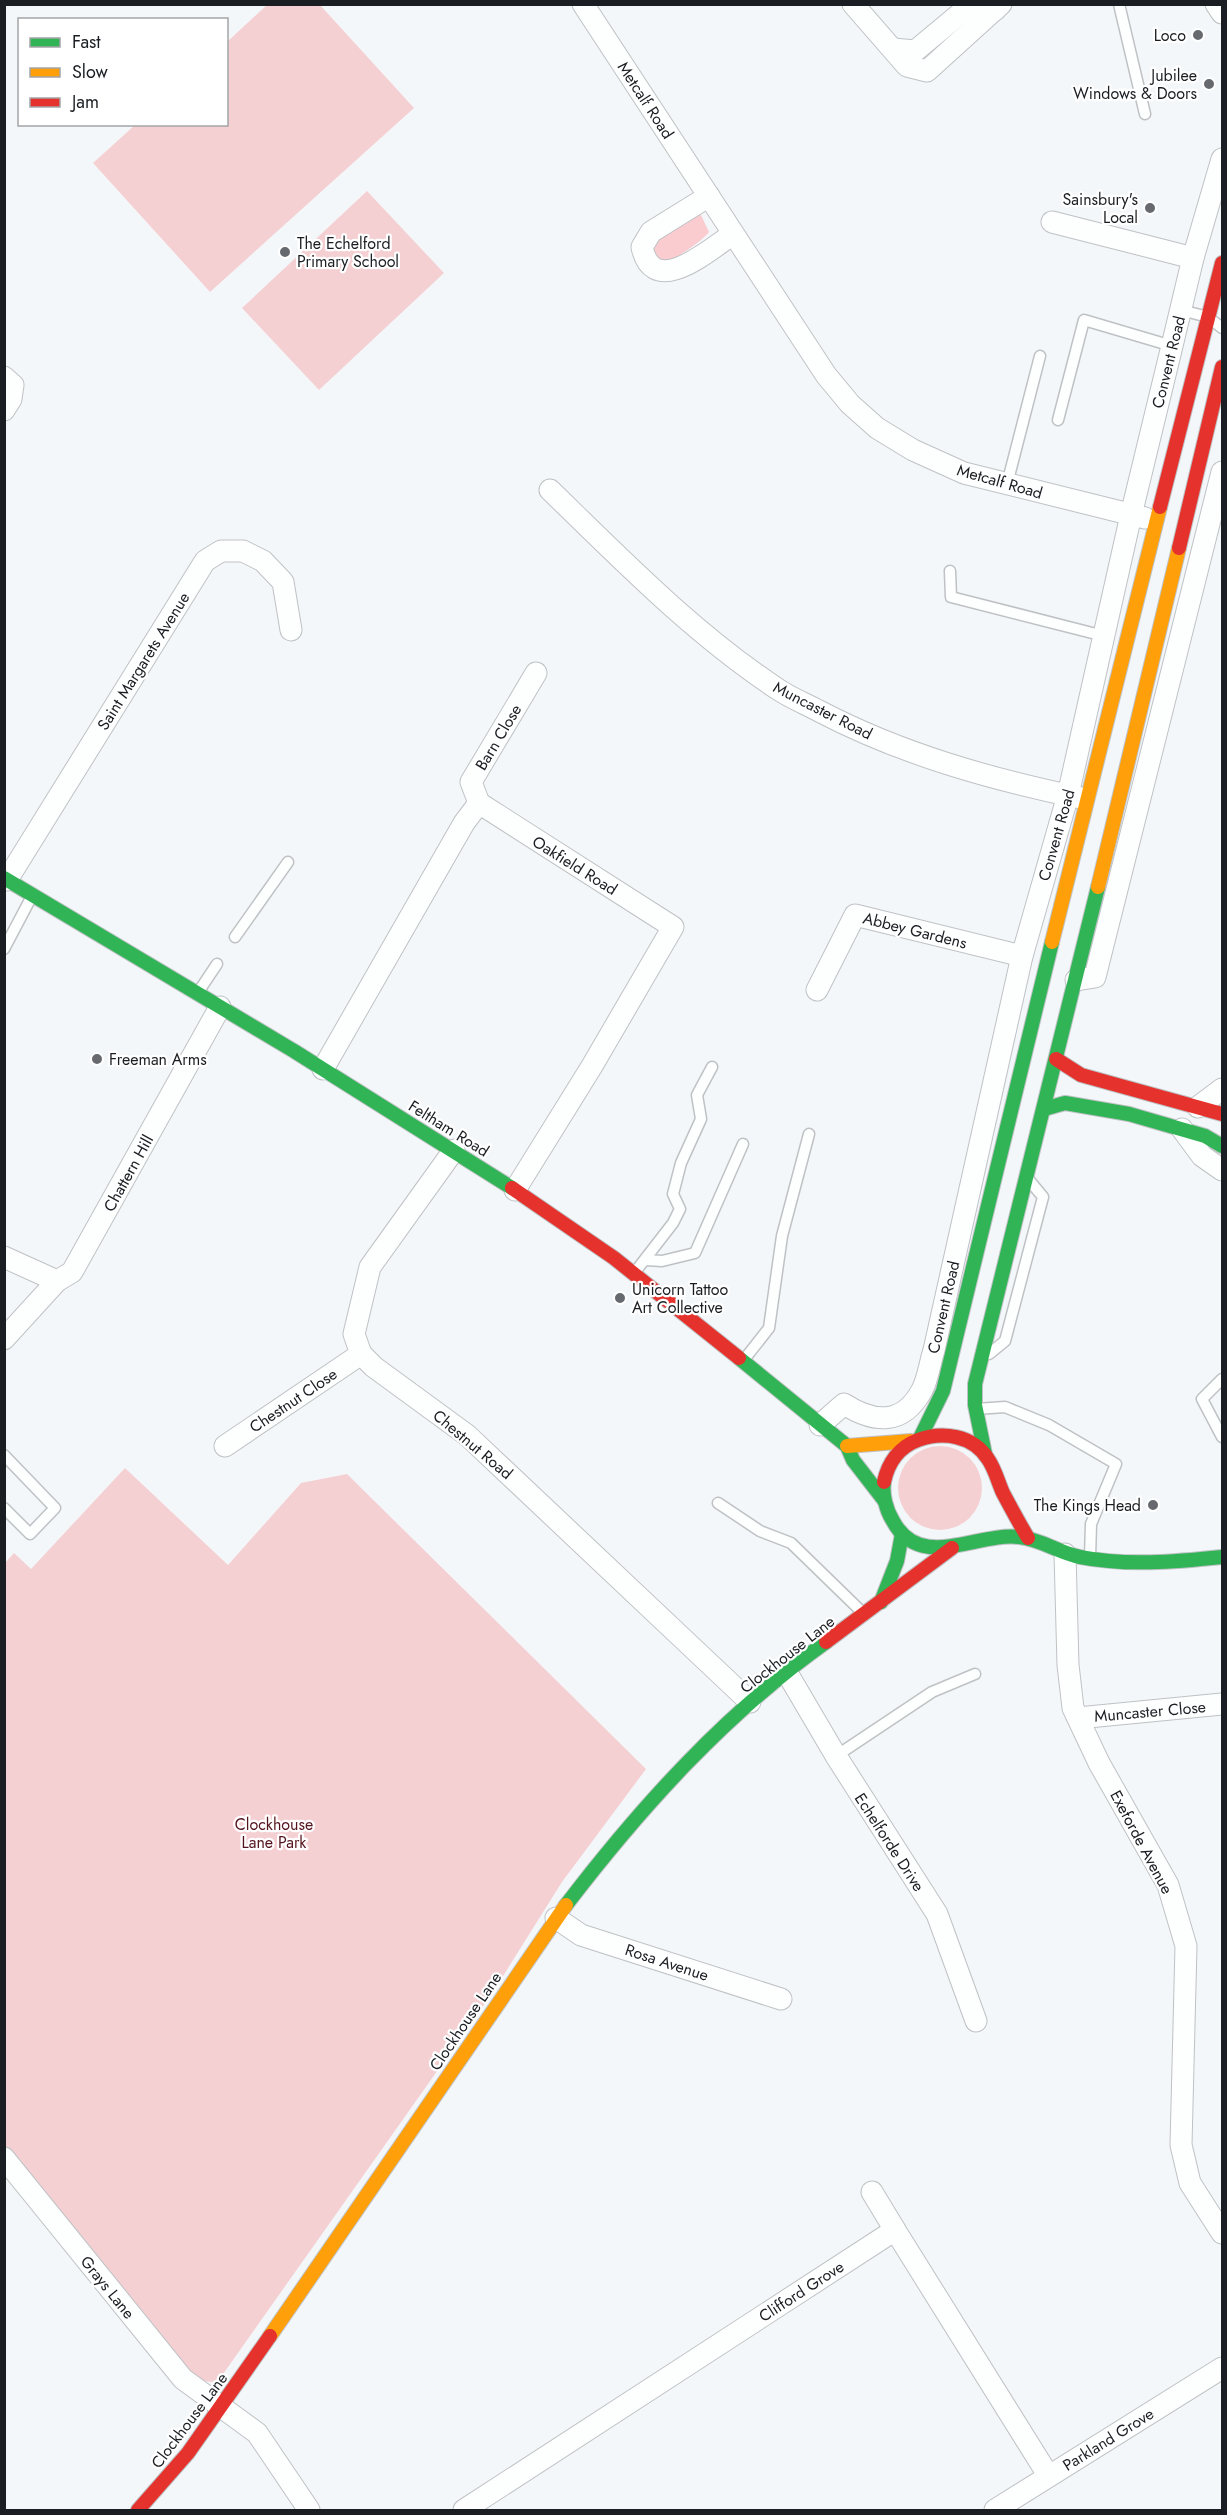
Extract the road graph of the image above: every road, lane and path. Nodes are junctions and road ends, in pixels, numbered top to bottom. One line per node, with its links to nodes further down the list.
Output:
1 (583, 4): 9 (street, Metcalf Road)
2 (853, 4): 5 (street)
3 (1119, 4): 7 (lane)
4 (1216, 4): 6 (street)
5 (998, 7)
6 (1222, 13)
7 (1145, 114)
8 (1222, 159): 12 (street, Convent Road)
9 (708, 196): 11 (street, Metcalf Road); 11 (street)
10 (1052, 222): 12 (street)
11 (733, 234): 24 (street, Metcalf Road)
12 (1193, 258): 14 (street, Convent Road)
13 (1222, 262): 15 (main road, Convent Road)
14 (1181, 310): 15 (lane); 17 (street, Convent Road)
15 (1208, 317): 16 (lane); 28 (main road, Convent Road)
16 (1222, 328)
17 (1172, 345): 22 (lane); 27 (street, Convent Road)
18 (1040, 356): 24 (lane)
19 (1222, 367): 42 (main road)
20 (4, 377): 21 (street)
21 (4, 410)
22 (1058, 420)
23 (1222, 472): 26 (street)
24 (1007, 484): 27 (street, Metcalf Road)
25 (550, 490): 33 (street, Muncaster Road)
26 (1219, 505): 42 (street)
27 (1131, 515): 28 (street, Metcalf Road); 31 (street, Convent Road)
28 (1158, 521): 33 (main road, Convent Road)
29 (950, 570): 31 (lane)
30 (291, 630): 36 (street, Saint Margarets Avenue)
31 (1104, 636): 33 (street, Convent Road)
32 (536, 673): 34 (street, Barn Close)
33 (1078, 797): 40 (street, Convent Road); 66 (main road, Convent Road)
34 (478, 803): 48 (street); 60 (street, Oakfield Road)
35 (288, 862): 38 (lane)
36 (6, 879): 37 (main road, Feltham Road)
37 (33, 896): 39 (lane); 44 (main road, Feltham Road)
38 (236, 937)
39 (4, 949)
40 (1022, 956): 43 (street, Abbey Gardens); 66 (street, Convent Road)
41 (217, 964): 44 (lane)
42 (1076, 980): 46 (main road)
43 (817, 990)
44 (197, 994): 45 (main road, Feltham Road)
45 (220, 1007): 48 (main road, Feltham Road); 64 (street, Chattern Hill)
46 (1056, 1059): 50 (main road); 51 (main road)
47 (711, 1067): 62 (lane)
48 (323, 1069): 57 (main road, Feltham Road)
49 (1222, 1089): 50 (street)
50 (1198, 1107): 52 (main road)
51 (1044, 1109): 53 (main road); 59 (main road)
52 (1222, 1114)
53 (1182, 1129): 56 (main road); 58 (street)
54 (809, 1134): 68 (lane)
55 (743, 1144): 62 (lane)
56 (1222, 1146)
57 (454, 1150): 60 (main road, Feltham Road); 67 (street)
58 (1222, 1170)
59 (1027, 1178): 69 (main road); 69 (lane)
60 (515, 1190): 63 (main road, Feltham Road)
61 (4, 1257): 64 (street)
62 (645, 1260): 63 (lane)
63 (635, 1273): 68 (main road, Feltham Road)
64 (57, 1281): 65 (street, Chattern Hill)
65 (4, 1339)
66 (943, 1351): 72 (street, Convent Road); 74 (main road, Convent Road)
67 (362, 1354): 75 (street, Chestnut Close); 96 (street, Chestnut Road)
68 (742, 1361): 72 (main road, Feltham Road)
69 (981, 1361): 71 (main road)
70 (1222, 1379): 73 (lane)
71 (976, 1409): 77 (main road); 91 (lane)
72 (820, 1425): 76 (main road, Feltham Road)
73 (1222, 1437)
74 (916, 1440): 76 (main road); 77 (main road); 80 (main road, Convent Road)
75 (225, 1446)
76 (847, 1446): 80 (main road, Feltham Road)
77 (985, 1454): 79 (main road)
78 (4, 1455): 82 (lane)
79 (998, 1482): 83 (main road); 86 (main road)
80 (884, 1500): 85 (main road, Feltham Road)
81 (718, 1503): 93 (lane)
82 (4, 1508)
83 (994, 1512)
84 (985, 1528): 87 (main road)
85 (903, 1534): 88 (main road); 92 (main road)
86 (1028, 1538): 87 (main road); 89 (main road)
87 (969, 1542): 88 (main road)
88 (952, 1548): 92 (main road, Clockhouse Lane)
89 (1065, 1554): 91 (main road); 98 (street, Exeforde Avenue)
90 (1222, 1557): 91 (main road)
91 (1090, 1558)
92 (880, 1604): 93 (main road, Clockhouse Lane)
93 (865, 1615): 94 (main road, Clockhouse Lane)
94 (786, 1671): 96 (main road, Clockhouse Lane); 99 (street, Echelforde Drive)
95 (975, 1674): 99 (lane)
96 (750, 1702): 100 (main road, Clockhouse Lane)
97 (1222, 1704): 98 (street, Muncaster Close)
98 (1078, 1718): 106 (street, Exeforde Avenue)
99 (836, 1756): 102 (street, Echelforde Drive)
100 (556, 1918): 101 (street, Rosa Avenue); 108 (main road, Clockhouse Lane)
101 (782, 1999)
102 (976, 2021)
103 (4, 2158): 108 (street, Grays Lane)
104 (872, 2192): 105 (street)
105 (895, 2230): 109 (street); 112 (street, Clifford Grove)
106 (1222, 2233)
107 (1222, 2368): 109 (street, Parkland Grove)
108 (221, 2405): 110 (main road, Clockhouse Lane); 111 (street, Grays Lane)
109 (1048, 2475): 113 (street, Parkland Grove)
110 (138, 2511)
111 (309, 2511)
112 (464, 2511)
113 (995, 2511)

